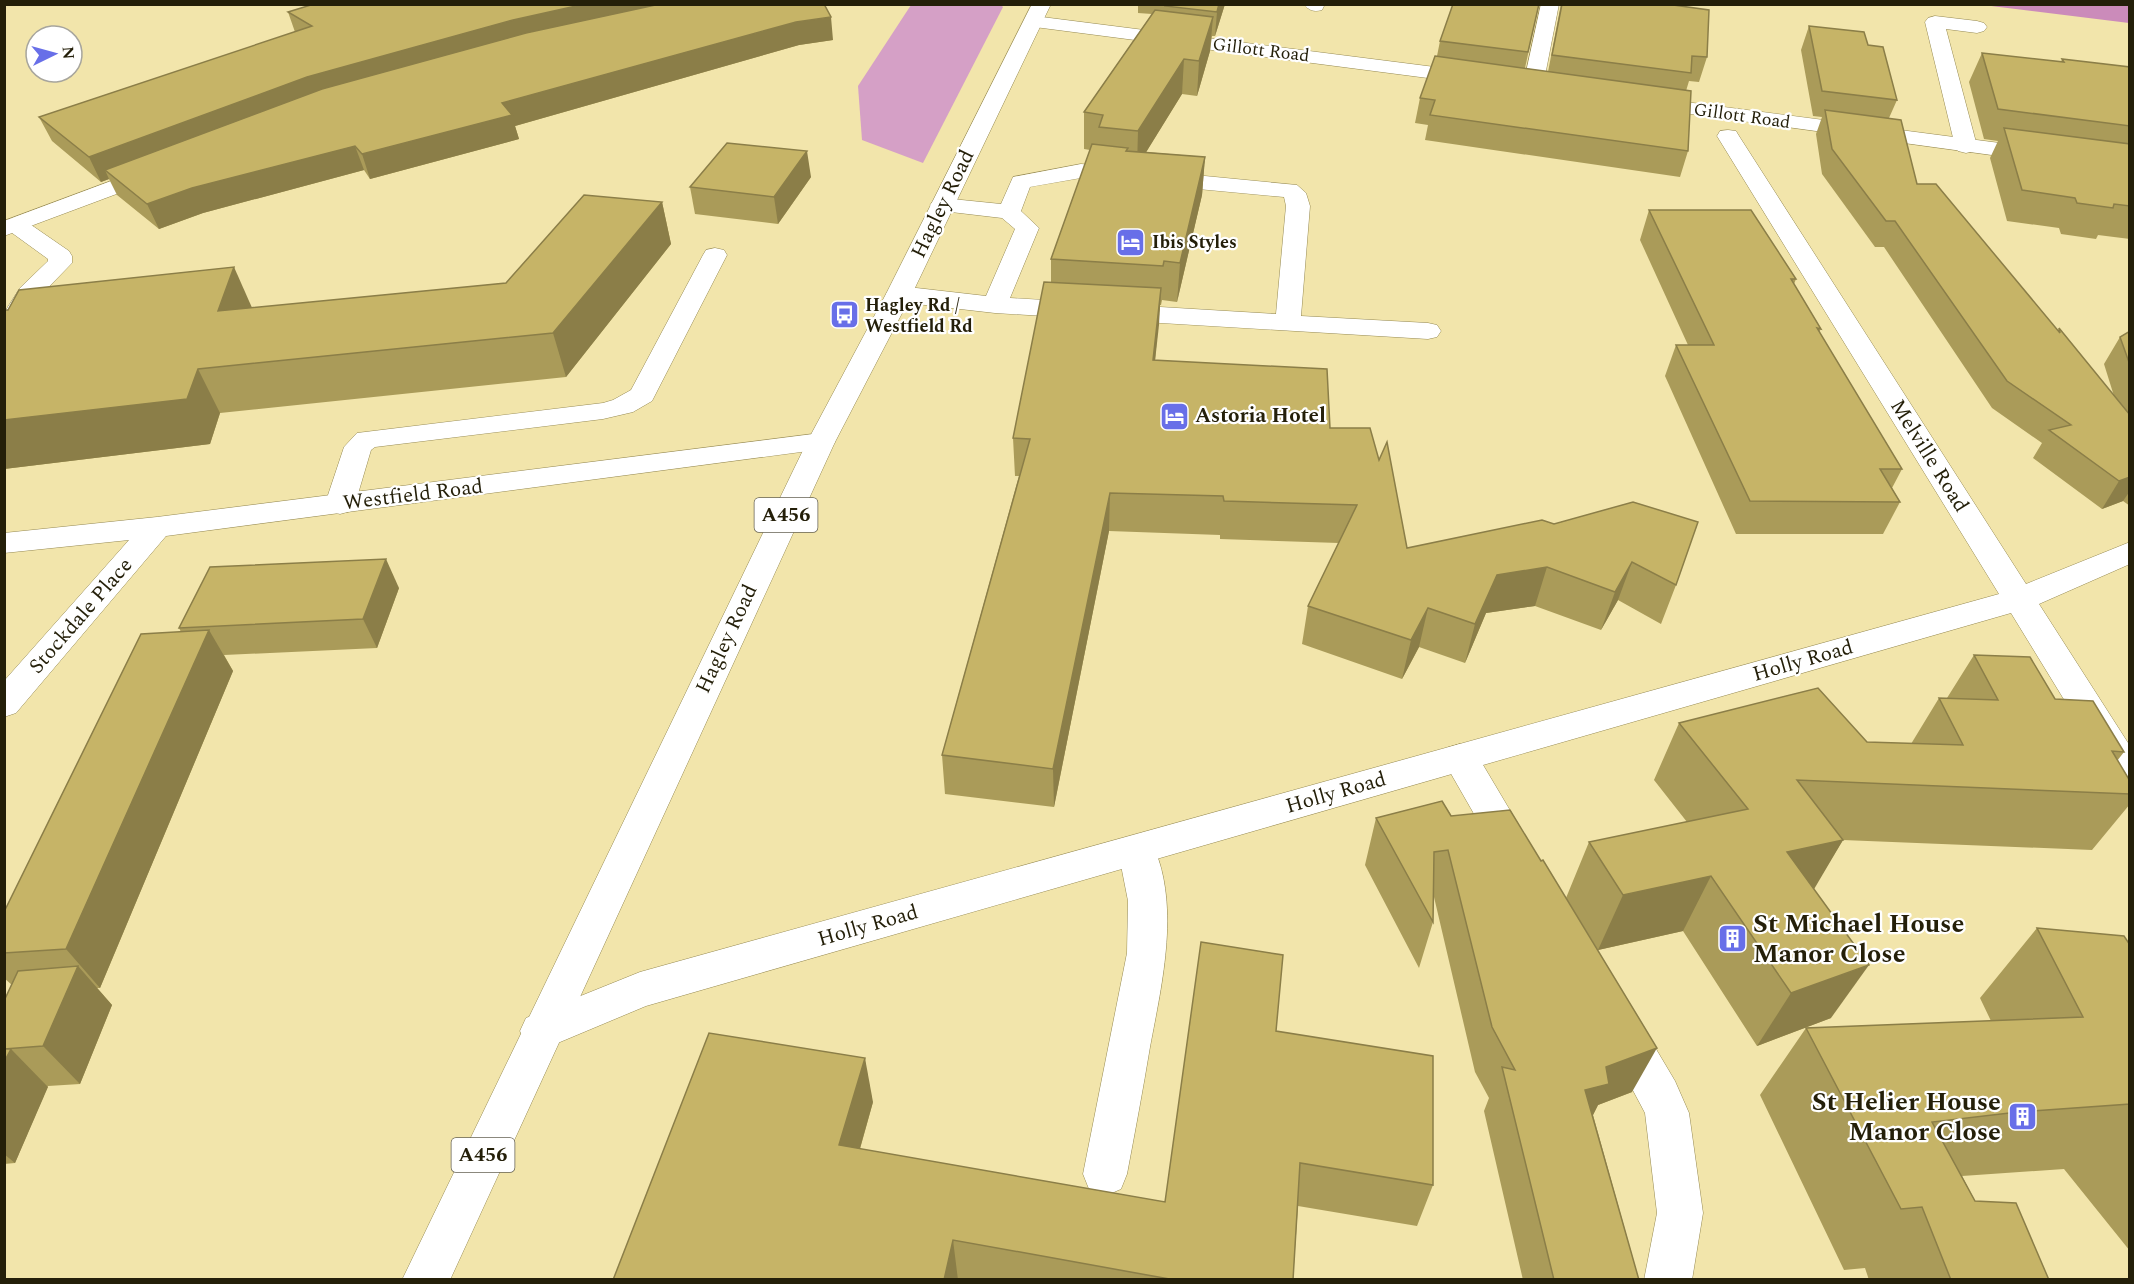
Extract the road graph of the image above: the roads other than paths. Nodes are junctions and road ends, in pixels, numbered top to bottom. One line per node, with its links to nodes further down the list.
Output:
1 (1550, 4): 4 (main road)
2 (1038, 14): 4 (main road, Gillott Road); 11 (main road, Hagley Road / A456)
3 (1977, 27): 8 (main road)
4 (1533, 86): 5 (main road, Gillott Road)
5 (1556, 90)
6 (1625, 100): 8 (main road, Gillott Road)
7 (1728, 136): 26 (main road, Melville Road)
8 (1966, 146): 10 (main road, Gillott Road)
9 (170, 166): 13 (main road)
10 (2130, 167)
11 (942, 205): 12 (main road); 15 (main road, Hagley Road / A456)
12 (1009, 212): 17 (main road); 18 (main road)
13 (10, 227): 16 (main road)
14 (715, 255): 22 (main road)
15 (898, 294): 17 (main road); 21 (main road, Hagley Road / A456)
16 (17, 296): 20 (main road)
17 (995, 305): 18 (main road)
18 (1288, 322): 19 (main road)
19 (1428, 331)
20 (4, 336)
21 (821, 442): 22 (main road, Westfield Road); 33 (main road, Hagley Road / A456)
22 (340, 504): 23 (main road, Westfield Road)
23 (158, 527): 24 (main road, Westfield Road); 27 (main road, Stockdale Place)
24 (4, 543)
25 (2130, 552): 26 (main road, Holly Road)
26 (2020, 599): 28 (main road, Holly Road); 29 (main road, Melville Road)
27 (4, 704)
28 (1460, 758): 30 (main road, Holly Road); 31 (main road)
29 (2130, 776)
30 (1137, 850): 33 (main road, Holly Road); 34 (main road)
31 (1533, 881)
32 (1606, 1003): 36 (main road)
33 (541, 1031): 35 (main road, Hagley Road / A456)
34 (1105, 1174)
35 (425, 1280)
36 (1668, 1280)

